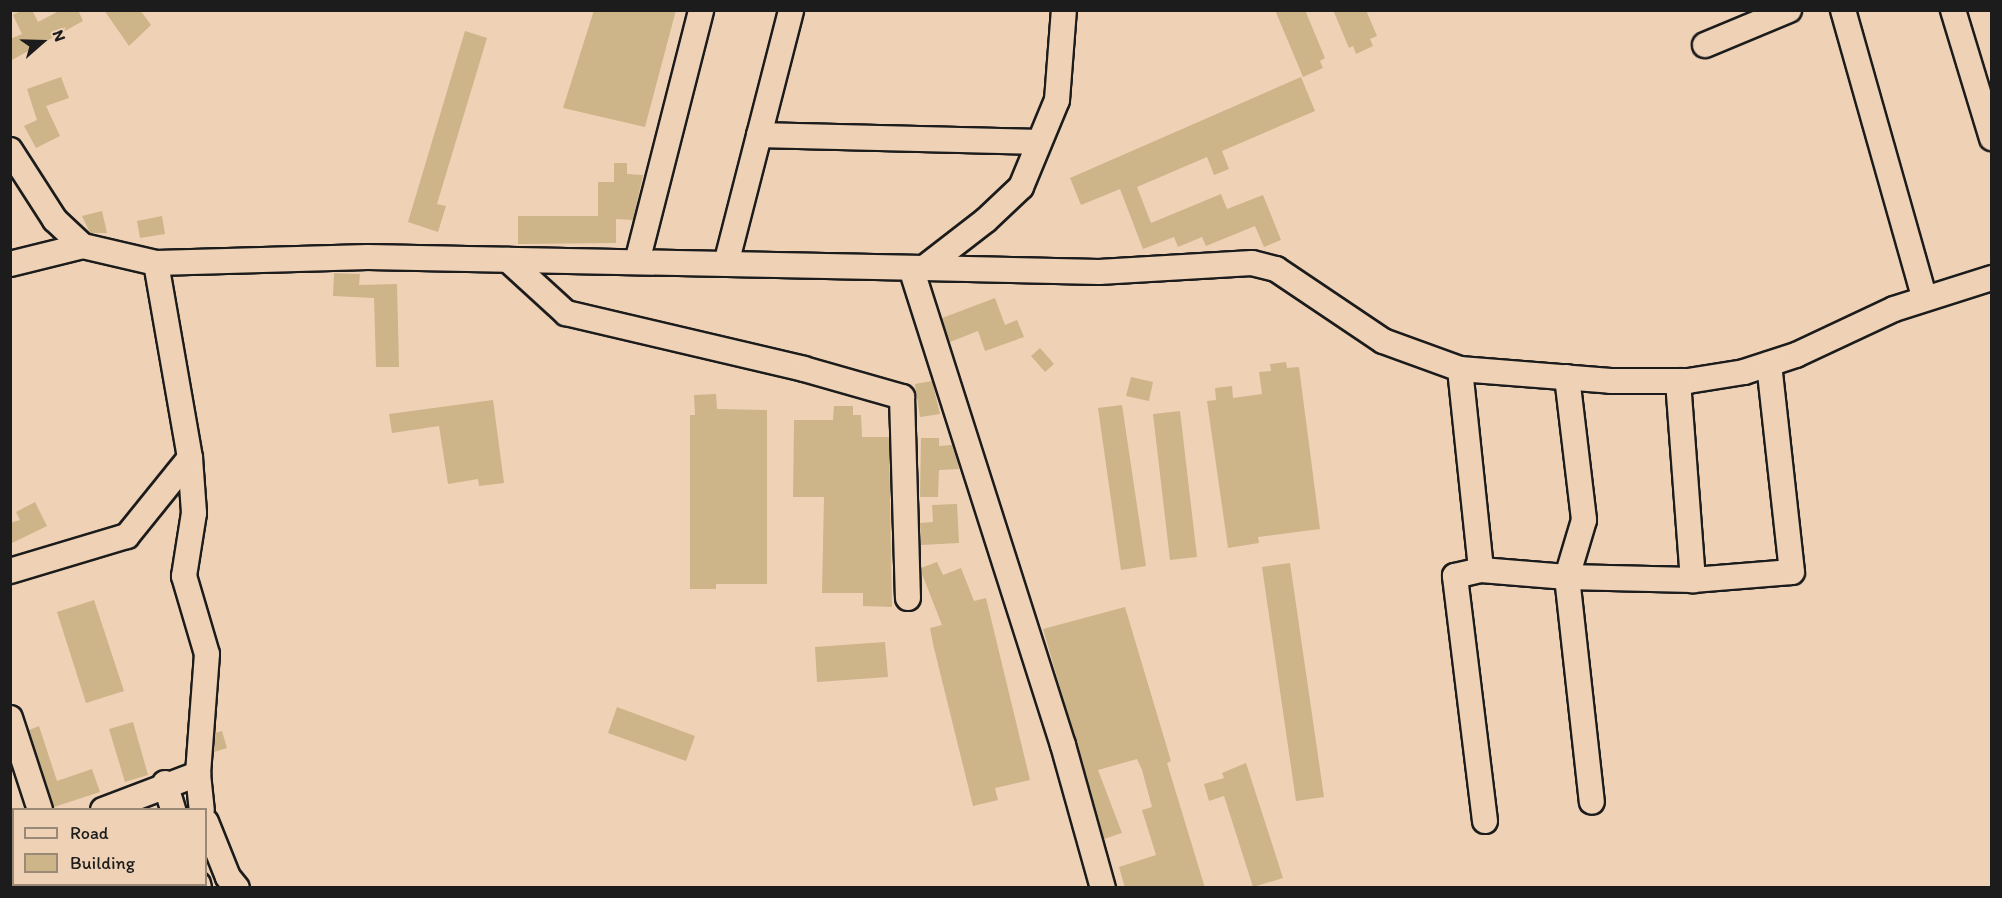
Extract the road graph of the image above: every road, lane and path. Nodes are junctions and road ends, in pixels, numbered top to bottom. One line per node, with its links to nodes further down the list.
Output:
1 (701, 10): 14 (street)
2 (791, 10): 8 (street)
3 (1064, 10): 10 (street)
4 (1789, 10): 7 (street)
5 (1843, 10): 20 (street)
6 (1953, 10): 9 (street)
7 (1705, 45)
8 (759, 135): 10 (street); 17 (street)
9 (1992, 138)
10 (1039, 142): 18 (street)
11 (10, 150): 12 (street)
12 (83, 246): 15 (street); 16 (street)
13 (508, 260): 14 (street); 16 (street); 30 (street)
14 (637, 262): 17 (street)
15 (10, 264)
16 (156, 264): 25 (street)
17 (726, 264): 18 (street)
18 (918, 268): 22 (street); 42 (street)
19 (1992, 278): 20 (street)
20 (1925, 299): 21 (street)
21 (1769, 364): 24 (street); 29 (street)
22 (1460, 369): 23 (street); 26 (street)
23 (1568, 377): 24 (street); 28 (street)
24 (1678, 381): 29 (street)
25 (190, 458): 27 (street); 32 (street)
26 (1481, 570): 28 (street); 39 (street)
27 (10, 571)
28 (1567, 577): 29 (street); 34 (street)
29 (1693, 580)
30 (908, 598)
31 (10, 718): 35 (street)
32 (198, 774): 33 (street); 38 (street)
33 (165, 783): 36 (street); 37 (street)
34 (1592, 802)
35 (39, 808)
36 (108, 808)
37 (172, 808)
38 (202, 808)
39 (1485, 821)
40 (207, 824): 41 (street)
41 (237, 888)
42 (1104, 888)

